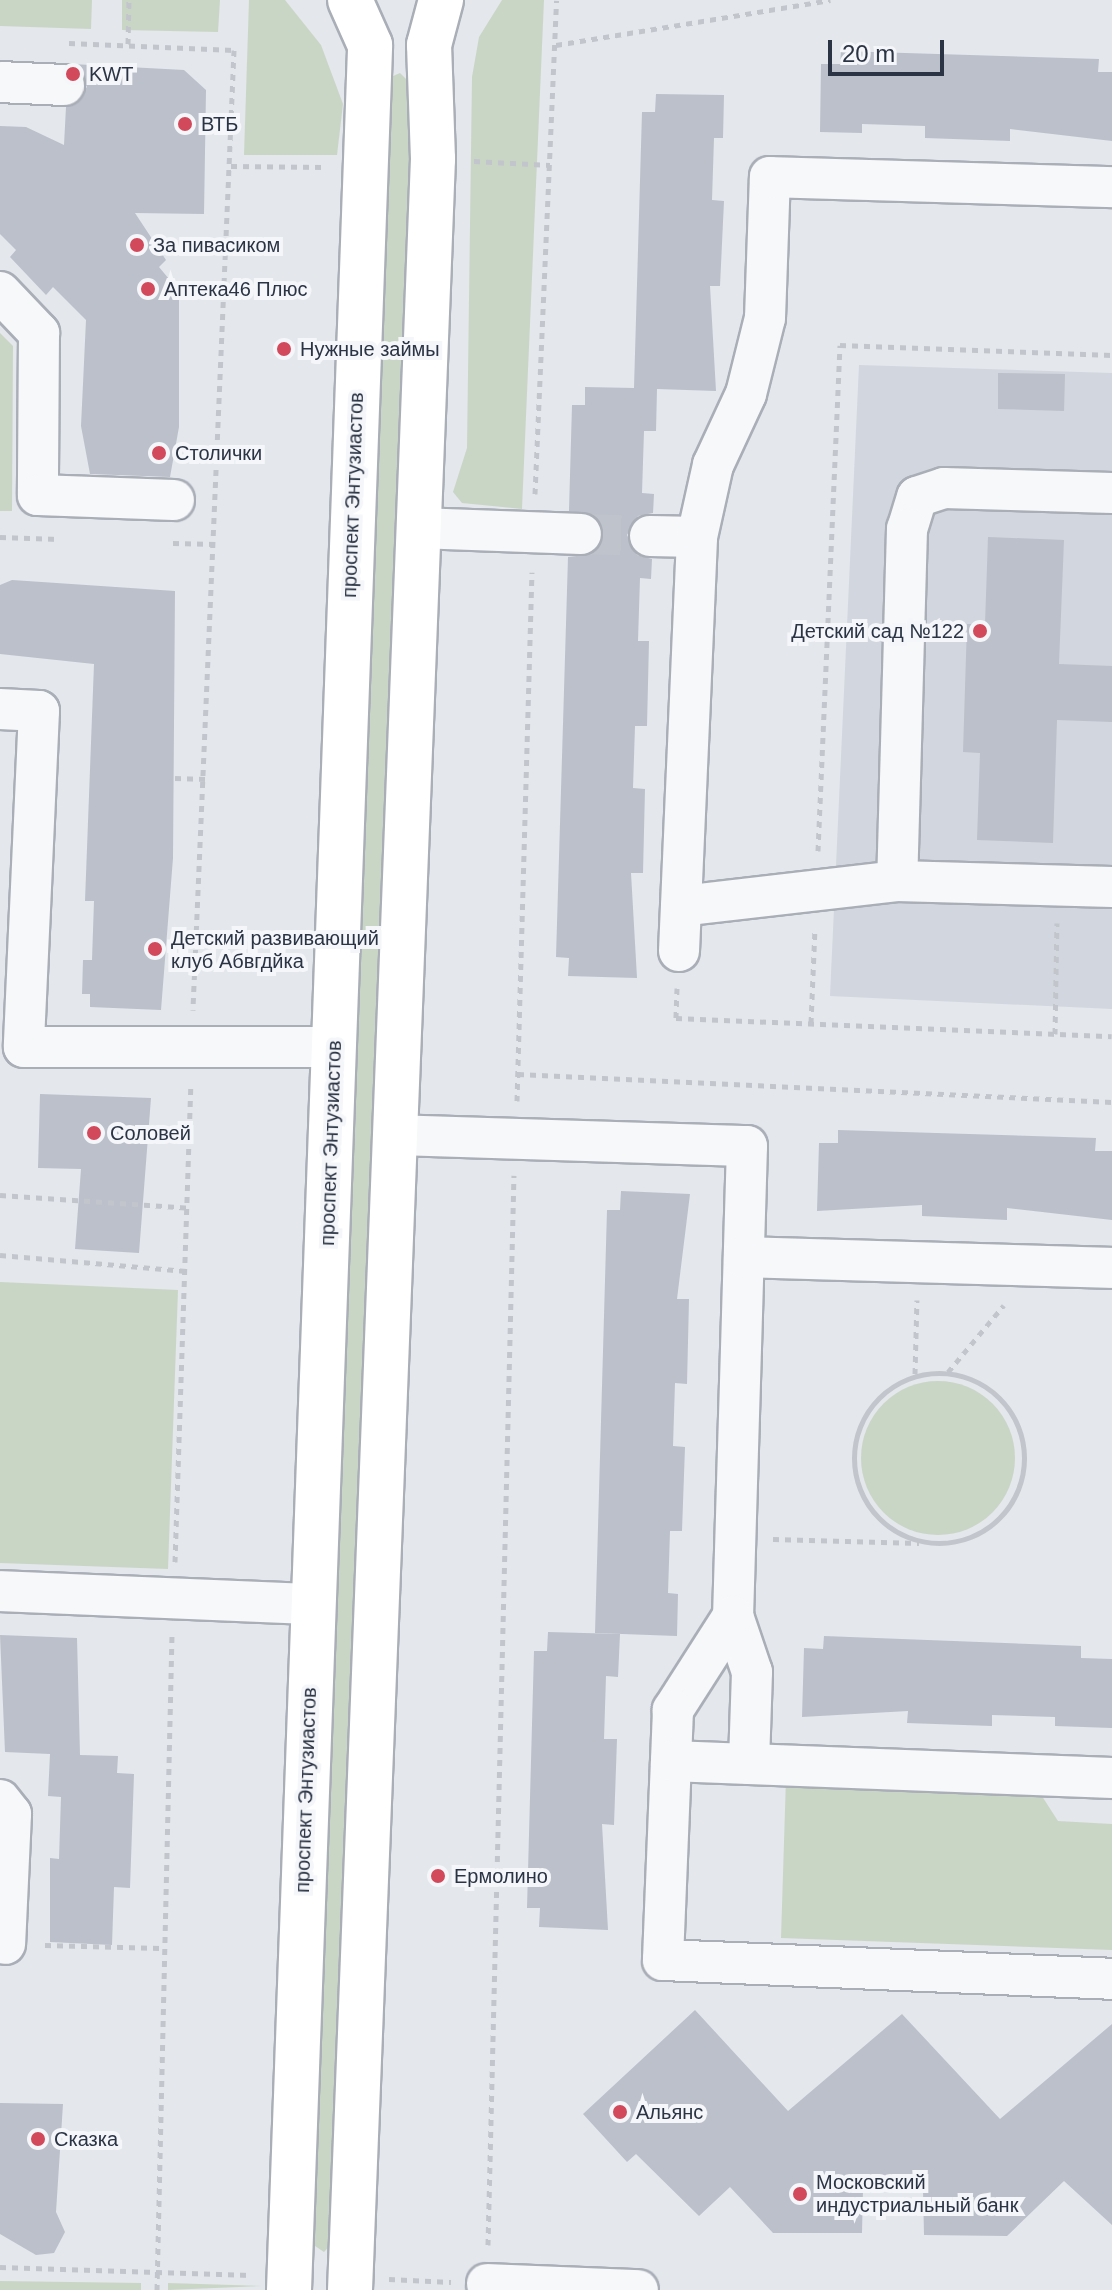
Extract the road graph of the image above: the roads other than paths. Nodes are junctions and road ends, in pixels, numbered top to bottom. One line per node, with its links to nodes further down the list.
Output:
1 (350, 0): 18 (main road, проспект Энтузиастов)
2 (441, 0): 9 (main road)
3 (0, 82): 4 (lane)
4 (64, 85)
5 (1112, 187): 12 (lane)
6 (0, 292): 8 (lane)
7 (1112, 493): 14 (lane)
8 (174, 500)
9 (418, 528): 10 (lane); 20 (main road)
10 (581, 534)
11 (650, 536): 12 (lane)
12 (697, 537): 16 (lane)
13 (0, 709): 19 (lane)
14 (897, 881): 15 (lane); 16 (lane)
15 (1112, 887)
16 (681, 906): 17 (lane)
17 (679, 951)
18 (334, 1047): 19 (lane); 24 (main road, проспект Энтузиастов)
19 (12, 1056)
20 (395, 1135): 21 (lane); 33 (main road)
21 (744, 1257): 22 (lane); 25 (lane)
22 (1112, 1268)
23 (0, 1591): 24 (lane)
24 (313, 1604): 32 (main road, проспект Энтузиастов)
25 (733, 1616): 26 (lane); 27 (lane)
26 (671, 1761): 27 (lane); 31 (lane)
27 (749, 1764): 28 (lane)
28 (1112, 1778)
29 (0, 1800): 30 (lane)
30 (5, 1944)
31 (1112, 1979)
32 (289, 2283)
33 (350, 2284)
34 (487, 2284): 35 (lane)
35 (638, 2290)

